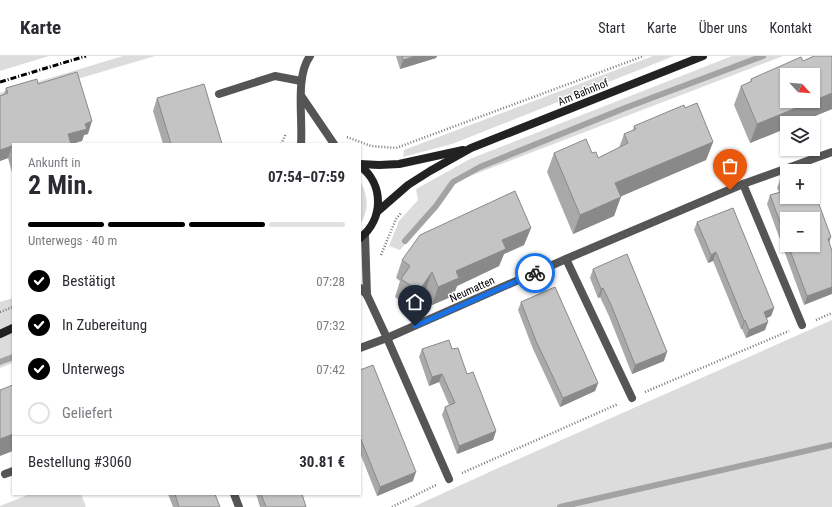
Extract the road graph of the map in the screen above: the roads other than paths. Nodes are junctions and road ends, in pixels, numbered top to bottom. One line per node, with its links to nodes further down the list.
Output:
1 (310, 56): 3 (street)
2 (703, 56): 8 (main road, Am Bahnhof)
3 (301, 81): 4 (street); 5 (street)
4 (219, 94)
5 (302, 96): 6 (street); 7 (street)
6 (301, 143)
7 (333, 143)
8 (471, 148): 10 (main road, Am Bahnhof); 13 (main road, Am Bahnhof)
9 (832, 152): 12 (street, Neumatten)
10 (361, 165)
11 (361, 166): 13 (main road, Am Bahnhof)
12 (743, 184): 15 (street, Neumatten); 18 (street)
13 (377, 212): 14 (main road, Am Bahnhof)
14 (363, 236): 17 (street)
15 (566, 259): 21 (street, Neumatten); 23 (street)
16 (361, 289): 17 (street)
17 (367, 295): 21 (street)
18 (802, 326)
19 (12, 328): 20 (main road)
20 (0, 334)
21 (387, 338): 22 (street, Neumatten); 26 (street)
22 (361, 348)
23 (632, 398)
24 (12, 471): 25 (street)
25 (5, 474)
26 (449, 479)
27 (234, 495): 28 (street)
28 (239, 507)

